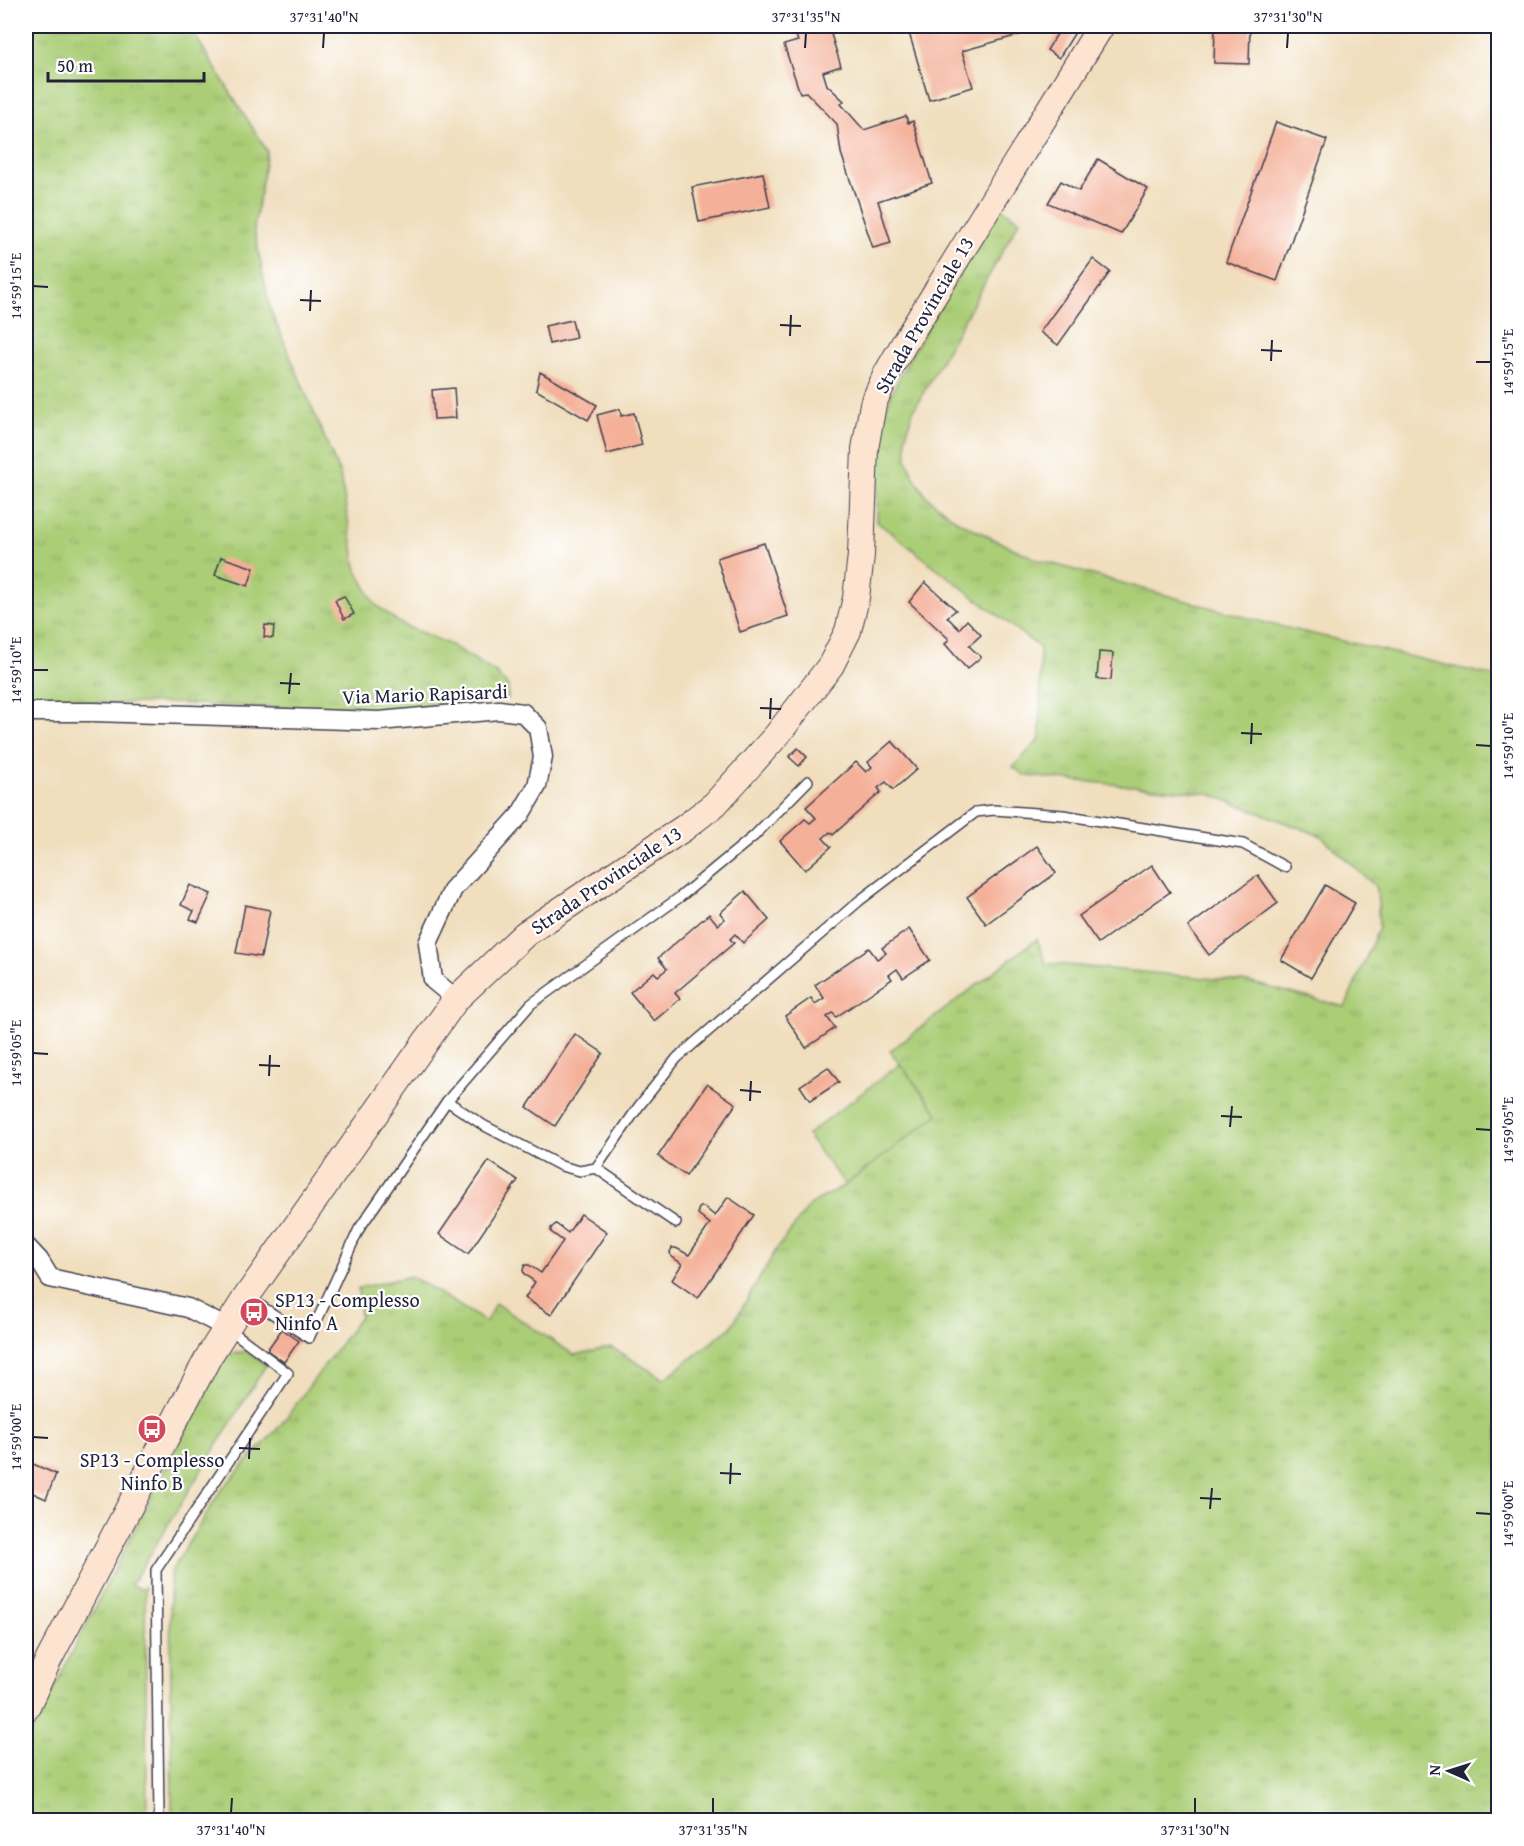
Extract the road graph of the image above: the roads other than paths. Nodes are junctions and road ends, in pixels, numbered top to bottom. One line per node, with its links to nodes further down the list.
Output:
1 (1101, 26): 5 (main road, Strada Provinciale 13)
2 (26, 712): 5 (street, Via Mario Rapisardi)
3 (808, 781): 6 (lane)
4 (1285, 867): 7 (lane)
5 (456, 999): 10 (main road, Strada Provinciale 13)
6 (447, 1101): 7 (lane); 10 (lane)
7 (596, 1167): 8 (lane)
8 (676, 1223)
9 (26, 1246): 11 (street)
10 (247, 1296): 11 (main road, Strada Provinciale 13)
11 (227, 1328): 12 (main road, Strada Provinciale 13); 13 (lane)
12 (26, 1708)
13 (159, 1821)

